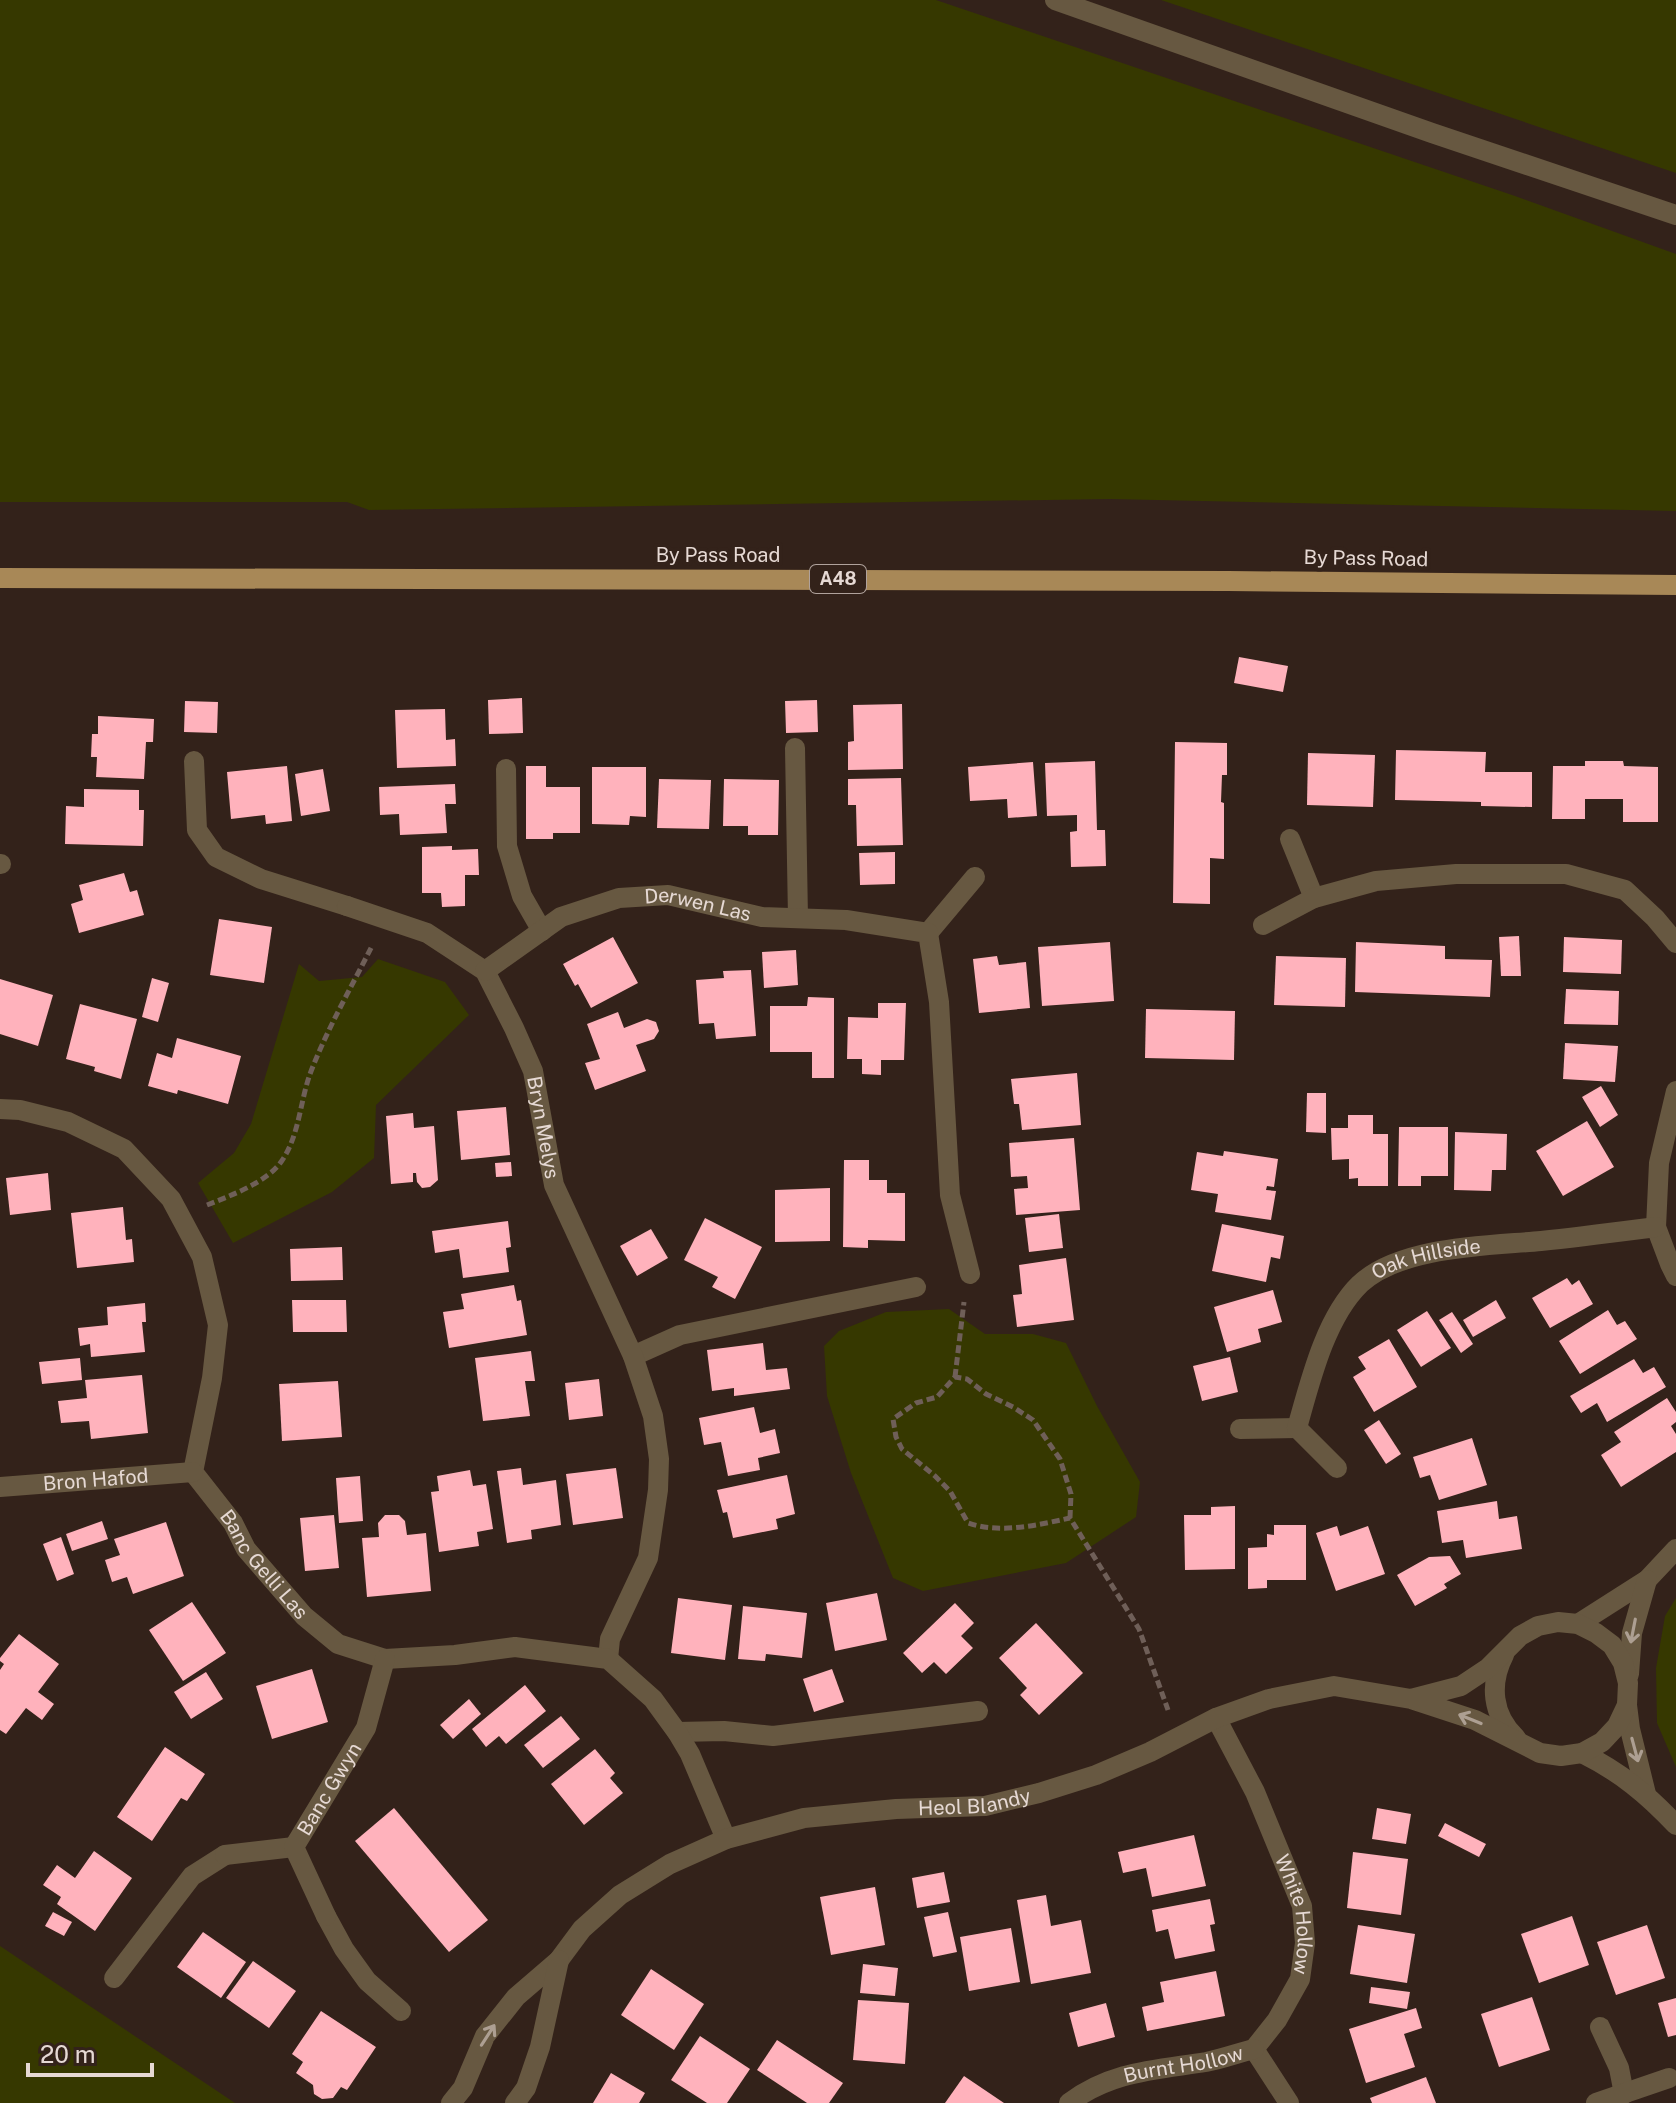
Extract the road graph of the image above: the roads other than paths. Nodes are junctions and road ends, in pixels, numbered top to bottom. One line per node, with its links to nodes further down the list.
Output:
1 (1055, 0): 2 (street)
2 (1676, 215)
3 (0, 578): 4 (main road, By Pass Road / A48)
4 (1676, 585)
5 (795, 748): 11 (street)
6 (194, 761): 16 (street, Bryn Melys)
7 (506, 769): 13 (street)
8 (1290, 839): 10 (street)
9 (975, 877): 14 (street)
10 (1314, 898): 12 (street); 15 (street)
11 (798, 918): 13 (street, Derwen Las); 14 (street, Derwen Las)
12 (1263, 925)
13 (542, 931): 16 (street, Derwen Las)
14 (928, 933): 20 (street)
15 (1676, 943)
16 (485, 971): 23 (street, Bryn Melys)
17 (1676, 1091): 19 (street)
18 (0, 1109): 27 (street)
19 (1656, 1227): 21 (street); 24 (street, Oak Hillside)
20 (970, 1274)
21 (1676, 1276)
22 (916, 1287): 23 (street)
23 (633, 1356): 34 (street, Bryn Melys)
24 (1297, 1428): 25 (street); 26 (street)
25 (1240, 1429)
26 (1337, 1468)
27 (193, 1472): 28 (street, Bron Hafod); 33 (street, Banc Gelli Las)
28 (0, 1487)
29 (1676, 1549): 30 (street)
30 (1647, 1580): 31 (street); 35 (street, one-way to 35)
31 (1578, 1624): 32 (street); 35 (street)
32 (1506, 1651): 36 (street); 41 (street)
33 (385, 1659): 34 (street, Banc Gelli Las); 46 (street, Banc Gwyn)
34 (608, 1659): 40 (street)
35 (1628, 1683): 37 (street)
36 (1411, 1699): 39 (street, Heol Blandy); 41 (street, Heol Blandy, one-way to 36)
37 (1627, 1705): 42 (street); 43 (street, one-way to 43)
38 (978, 1711): 40 (street)
39 (1216, 1718): 45 (street, Heol Blandy); 51 (street, White Hollow)
40 (677, 1732): 45 (street)
41 (1525, 1746): 42 (street)
42 (1582, 1753): 43 (street)
43 (1646, 1794): 44 (street)
44 (1676, 1825)
45 (726, 1839): 47 (street, Heol Blandy)
46 (294, 1847): 48 (street); 49 (street, Banc Gwyn)
47 (559, 1960): 54 (street, Heol Blandy, one-way to 47); 55 (street, Heol Blandy)
48 (114, 1978)
49 (401, 2011)
50 (1600, 2027): 53 (street)
51 (1254, 2049): 56 (street, Burnt Hollow); 57 (street)
52 (1669, 2078): 53 (street)
53 (1624, 2094): 58 (street)
54 (451, 2103)
55 (515, 2103)
56 (1069, 2103)
57 (1289, 2103)
58 (1596, 2103)

